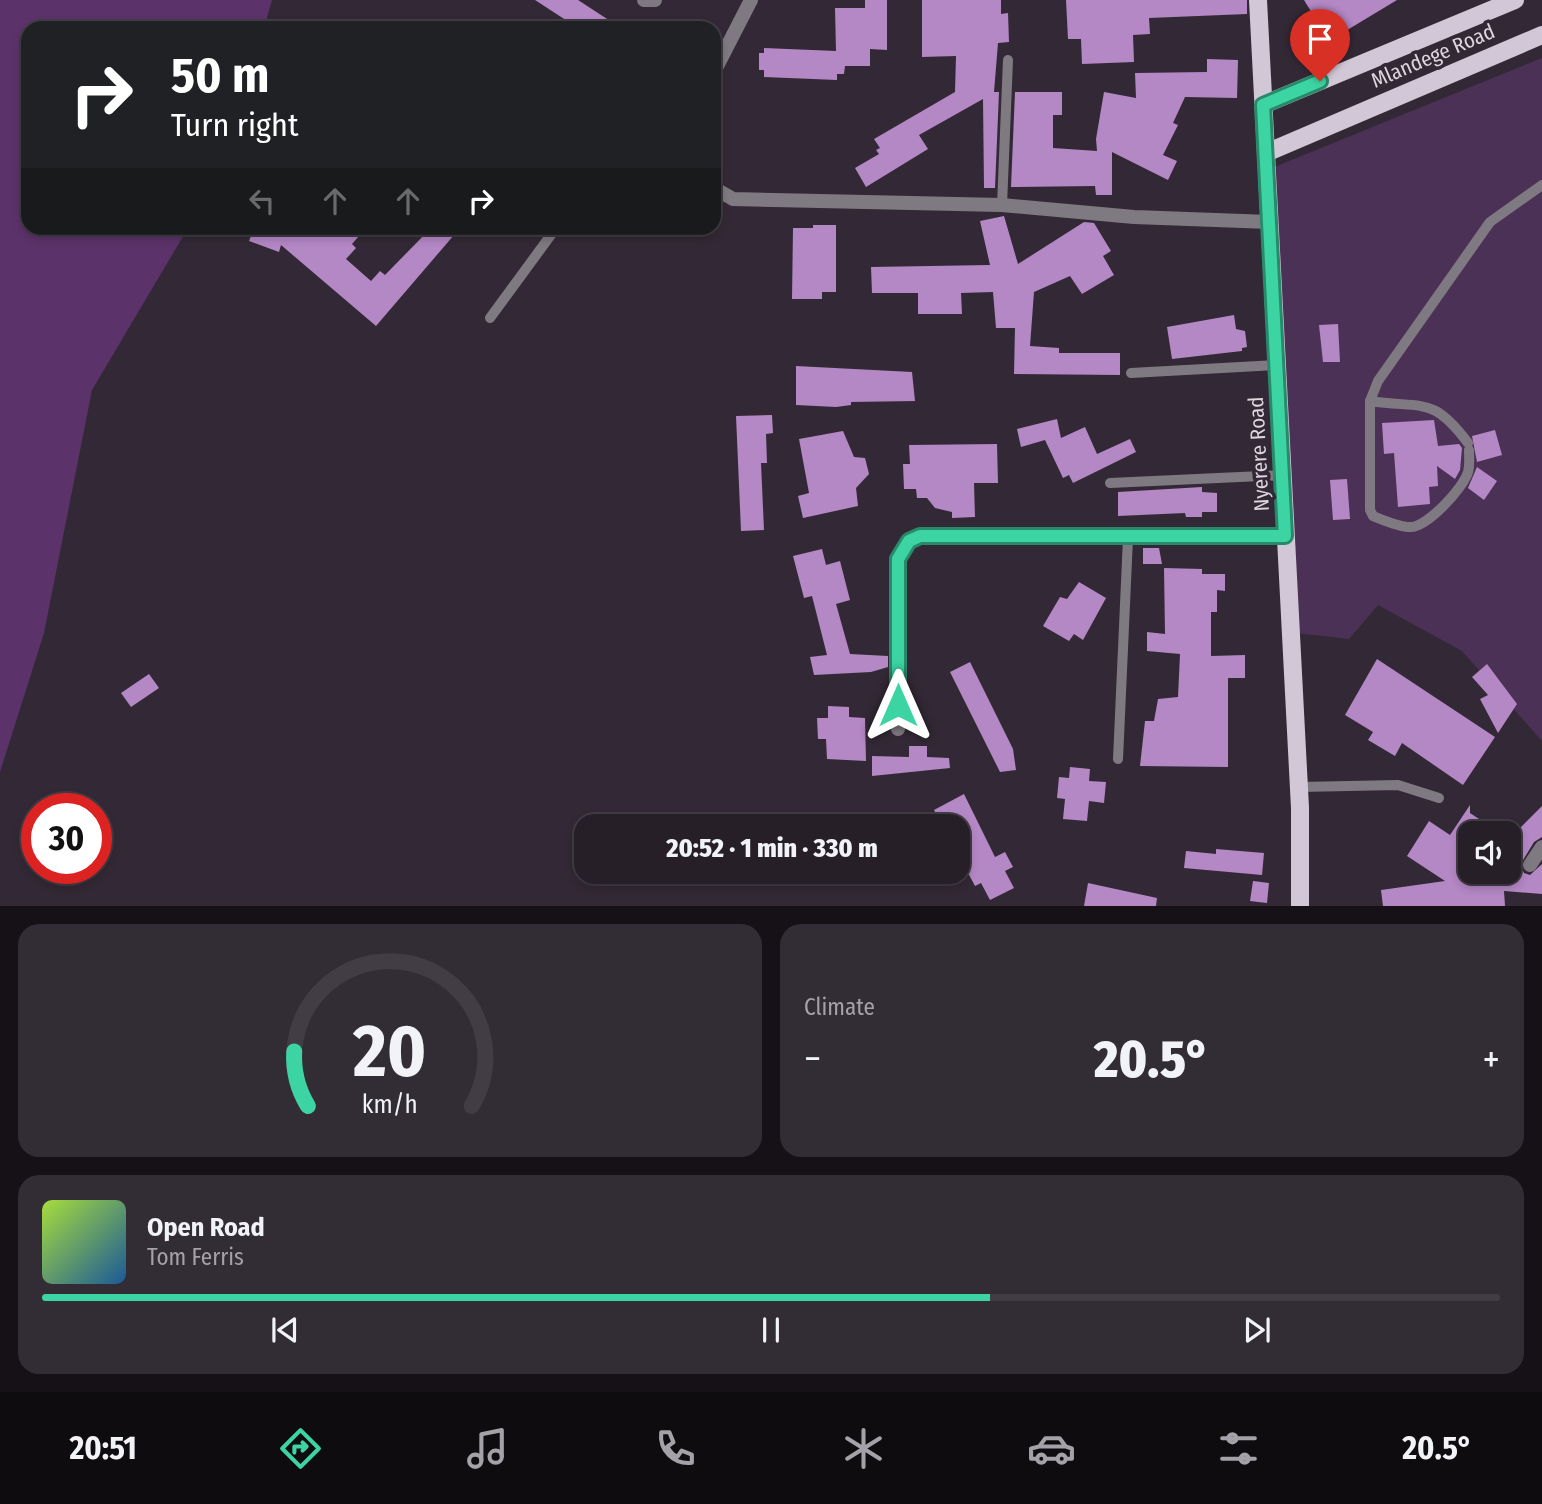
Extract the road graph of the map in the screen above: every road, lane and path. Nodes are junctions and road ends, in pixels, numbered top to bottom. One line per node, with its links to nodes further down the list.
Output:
1 (644, 0): 2 (street)
2 (654, 0)
3 (751, 0): 7 (street)
4 (1258, 0): 9 (main road, Nyerere Road)
5 (1515, 0): 9 (main road, Mlandege Road)
6 (1542, 35): 10 (main road, Mlandege Road)
7 (721, 58)
8 (1008, 60): 13 (lane)
9 (1263, 105): 10 (main road, Nyerere Road)
10 (1266, 153): 14 (main road, Nyerere Road)
11 (1542, 185): 19 (lane)
12 (721, 192): 13 (street)
13 (1002, 205): 14 (street)
14 (1270, 222): 17 (main road, Nyerere Road)
15 (551, 235): 16 (lane)
16 (490, 318)
17 (1278, 365): 18 (lane); 20 (main road, Nyerere Road)
18 (1131, 373)
19 (1370, 401): 19 (lane)
20 (1284, 475): 21 (lane); 22 (main road, Nyerere Road)
21 (1110, 483)
22 (1285, 536): 23 (street); 26 (main road, Nyerere Road)
23 (1128, 538): 24 (street); 25 (lane)
24 (898, 729)
25 (1118, 759)
26 (1299, 787): 27 (lane); 30 (main road, Nyerere Road)
27 (1439, 798)
28 (1542, 847): 29 (street)
29 (1530, 865)
30 (1300, 905)

